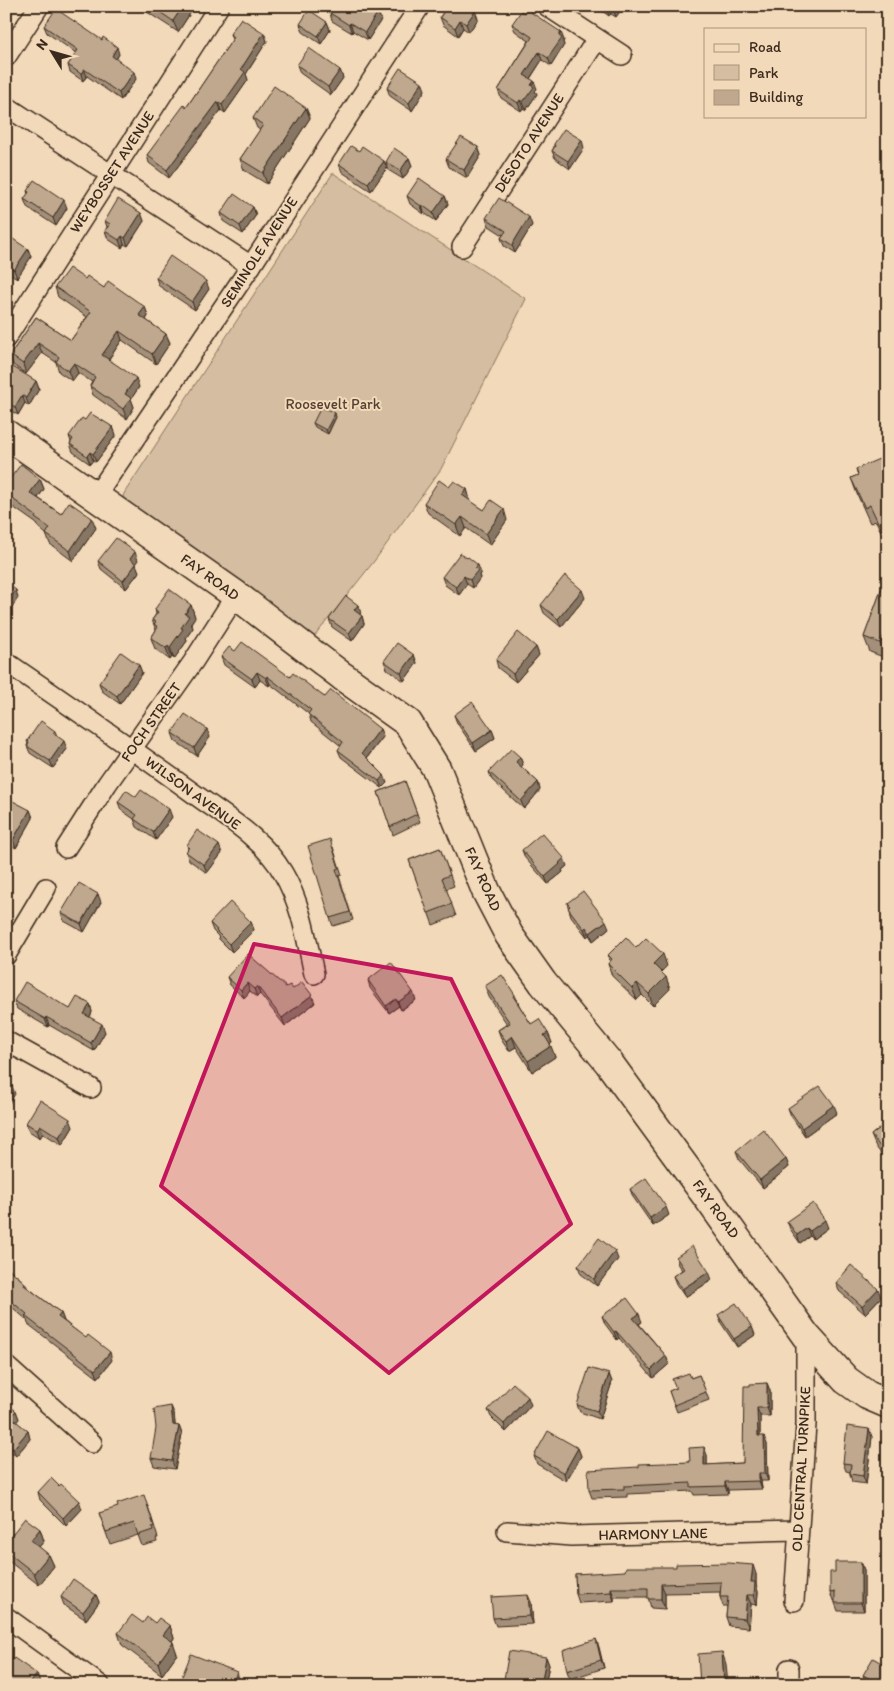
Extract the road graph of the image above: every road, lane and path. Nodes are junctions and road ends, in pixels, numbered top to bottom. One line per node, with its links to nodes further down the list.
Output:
1 (40, 6): 7 (street)
2 (219, 6): 9 (street, WEYBOSSET AVENUE)
3 (420, 6): 11 (street, SEMINOLE AVENUE)
4 (557, 9): 5 (street)
5 (597, 39): 6 (street); 10 (street, DESOTO AVENUE)
6 (622, 55)
7 (6, 57)
8 (6, 106): 9 (street)
9 (110, 174): 11 (street); 12 (street, WEYBOSSET AVENUE)
10 (462, 247)
11 (251, 266): 14 (street, SEMINOLE AVENUE)
12 (6, 338)
13 (6, 434): 14 (street, FAY ROAD)
14 (96, 496): 15 (street, FAY ROAD)
15 (236, 595): 17 (street, FOCH STREET); 24 (street, FAY ROAD)
16 (6, 662): 17 (street, WILSON AVENUE)
17 (131, 748): 18 (street, FOCH STREET); 21 (street, WILSON AVENUE)
18 (66, 848)
19 (46, 888): 20 (street)
20 (6, 955)
21 (314, 974)
22 (6, 1042): 23 (street)
23 (91, 1088)
24 (806, 1336): 26 (street, FAY ROAD); 28 (street, OLD CENTRAL TURNPIKE)
25 (6, 1366): 27 (street)
26 (888, 1404)
27 (92, 1443)
28 (798, 1530): 29 (street, HARMONY LANE); 30 (street, OLD CENTRAL TURNPIKE)
29 (508, 1531)
30 (794, 1601)
31 (6, 1617): 32 (street)
32 (100, 1685)

